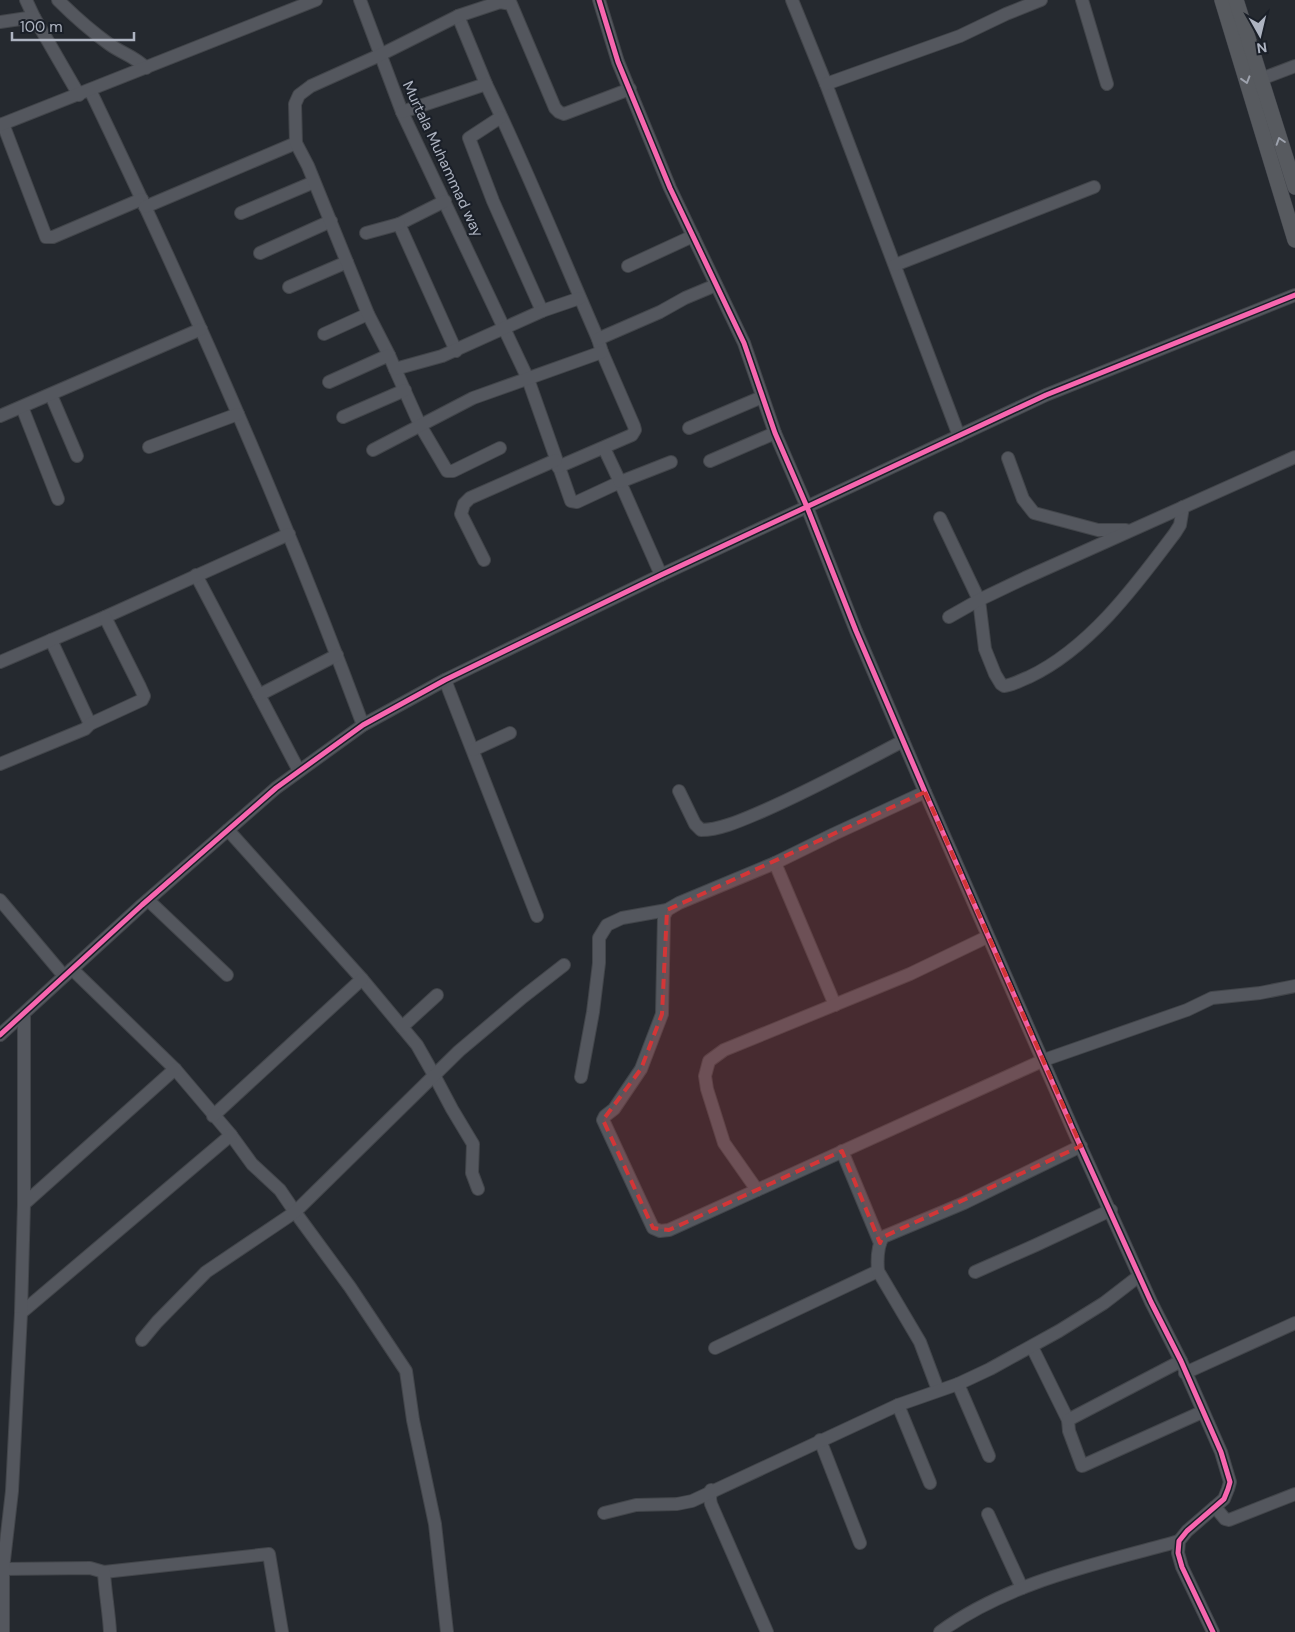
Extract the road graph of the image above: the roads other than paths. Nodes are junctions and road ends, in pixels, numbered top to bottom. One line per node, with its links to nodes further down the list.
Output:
1 (27, 0): 12 (street)
2 (58, 0): 16 (street)
3 (316, 0): 16 (street)
4 (360, 0): 14 (street, Murtala Muhammad way)
5 (599, 0): 21 (street)
6 (792, 0): 19 (street)
7 (1041, 0): 19 (street)
8 (1082, 0): 20 (street)
9 (1222, 0): 37 (main road, one-way to 37)
10 (1236, 0): 17 (main road)
11 (458, 16): 14 (street); 18 (street); 21 (street)
12 (34, 17): 13 (street); 22 (street)
13 (0, 22)
14 (380, 55): 23 (street, Murtala Muhammad way); 26 (street)
15 (1295, 66): 17 (street)
16 (146, 68): 22 (street)
17 (1261, 79): 29 (main road, one-way to 17)
18 (486, 84): 23 (street); 24 (street)
19 (826, 84): 40 (street)
20 (1107, 84)
21 (630, 89): 36 (street)
22 (84, 92): 25 (street); 31 (street)
23 (402, 112): 30 (street, Murtala Muhammad way)
24 (501, 117): 45 (street); 46 (street)
25 (2, 124): 31 (street)
26 (296, 143): 27 (street); 31 (street)
27 (314, 182): 32 (street); 33 (street)
28 (1094, 187): 40 (street)
29 (1295, 187)
30 (445, 201): 34 (street); 48 (street, Murtala Muhammad way)
31 (144, 203): 49 (street)
32 (241, 213)
33 (331, 221): 38 (street); 39 (street)
34 (399, 224): 35 (street); 52 (street)
35 (366, 233)
36 (694, 236): 41 (street); 42 (street)
37 (1295, 240)
38 (260, 253)
39 (348, 262): 43 (street); 47 (street)
40 (894, 265): 68 (street)
41 (628, 266)
42 (716, 285): 51 (street); 60 (street)
43 (289, 288)
44 (1295, 295): 68 (street)
45 (580, 298): 46 (street); 51 (street)
46 (542, 311): 48 (street)
47 (368, 314): 50 (street); 54 (street)
48 (502, 328): 52 (street); 56 (street, Murtala Muhammad way)
49 (201, 329): 59 (street); 62 (street)
50 (324, 334)
51 (598, 339): 53 (street)
52 (456, 351): 55 (street)
53 (602, 352): 56 (street); 71 (street)
54 (389, 355): 55 (street); 57 (street)
55 (395, 369): 58 (street)
56 (528, 379): 65 (street); 78 (street, Murtala Muhammad way)
57 (329, 382)
58 (405, 390): 64 (street); 65 (street)
59 (51, 395): 61 (street); 73 (street)
60 (762, 397): 66 (street); 67 (street)
61 (22, 407): 63 (street); 80 (street)
62 (238, 414): 69 (street); 85 (street)
63 (0, 416)
64 (343, 417)
65 (420, 425): 70 (street); 72 (street)
66 (689, 428)
67 (775, 433): 76 (street); 81 (street)
68 (959, 436): 81 (street)
69 (149, 447)
70 (500, 448)
71 (604, 448): 78 (street); 79 (street)
72 (373, 450)
73 (77, 456)
74 (1295, 457): 82 (street)
75 (1008, 458): 84 (street)
76 (710, 461)
77 (671, 462): 79 (street)
78 (557, 464): 79 (street, Murtala Muhammad way); 86 (street)
79 (620, 482): 88 (street)
80 (58, 499)
81 (807, 507): 88 (street); 100 (street)
82 (1183, 507): 84 (street); 89 (street)
83 (940, 518): 89 (street)
84 (1131, 530): 89 (street)
85 (289, 534): 87 (street); 93 (street)
86 (484, 560)
87 (196, 575): 90 (street); 96 (street)
88 (661, 576): 95 (street)
89 (979, 600): 91 (street)
90 (105, 617): 92 (street); 97 (street)
91 (949, 617)
92 (51, 640): 94 (street); 97 (street)
93 (337, 655): 96 (street); 98 (street)
94 (0, 662)
95 (446, 680): 98 (street); 101 (street)
96 (259, 695): 103 (street)
97 (90, 724): 102 (street)
98 (363, 724): 103 (street)
99 (510, 733): 101 (street)
100 (903, 741): 104 (street); 105 (street)
101 (473, 750): 111 (street)
102 (0, 764)
103 (299, 771): 106 (street)
104 (679, 791)
105 (924, 792): 107 (street); 112 (street)
106 (228, 830): 109 (street); 116 (street)
107 (775, 863): 110 (street); 119 (street)
108 (0, 900): 114 (street)
109 (148, 900): 114 (street); 115 (street)
110 (667, 910): 126 (street); 132 (street)
111 (537, 916)
112 (987, 938): 119 (street); 123 (street)
113 (564, 965): 125 (street)
114 (68, 973): 120 (street); 124 (street)
115 (227, 975)
116 (362, 979): 121 (street); 127 (street)
117 (1295, 986): 123 (street)
118 (437, 995): 121 (street)
119 (835, 1005): 132 (street)
120 (24, 1014): 122 (street); 133 (street)
121 (402, 1027): 125 (street)
122 (0, 1035)
123 (1044, 1060): 129 (street); 130 (street)
124 (174, 1069): 127 (street); 133 (street)
125 (434, 1075): 131 (street); 135 (street)
126 (580, 1077)
127 (212, 1116): 128 (street)
128 (231, 1135): 135 (street); 140 (street)
129 (1081, 1146): 134 (street); 136 (street)
130 (842, 1151): 132 (street); 136 (street)
131 (478, 1189)
132 (757, 1190)
133 (24, 1204): 140 (street)
134 (1111, 1210): 138 (street); 139 (street)
135 (294, 1212): 142 (street); 168 (street)
136 (880, 1243): 137 (street)
137 (878, 1271): 144 (street); 147 (street)
138 (975, 1272)
139 (1139, 1276): 143 (street); 145 (street)
140 (21, 1313): 155 (street)
141 (1295, 1323): 145 (street)
142 (142, 1340)
143 (1032, 1347): 146 (street); 150 (street)
144 (715, 1348)
145 (1183, 1367): 149 (street); 150 (street)
146 (958, 1384): 147 (street); 152 (street)
147 (938, 1390): 148 (street)
148 (898, 1405): 151 (street); 153 (street)
149 (1202, 1412): 150 (street); 157 (street)
150 (1068, 1420)
151 (820, 1440): 154 (street); 161 (street)
152 (989, 1456)
153 (930, 1483)
154 (711, 1490): 158 (street); 169 (street)
155 (6, 1493): 162 (street)
156 (1295, 1494): 157 (street)
157 (1215, 1507): 160 (street)
158 (604, 1513)
159 (988, 1514): 164 (street)
160 (1179, 1541): 164 (street); 171 (street)
161 (860, 1543)
162 (3, 1569): 163 (street); 165 (street)
163 (104, 1572): 166 (street); 167 (street)
164 (1022, 1588): 170 (street)
165 (3, 1632)
166 (110, 1632)
167 (282, 1632)
168 (447, 1632)
169 (767, 1632)
170 (940, 1632)
171 (1212, 1632)

